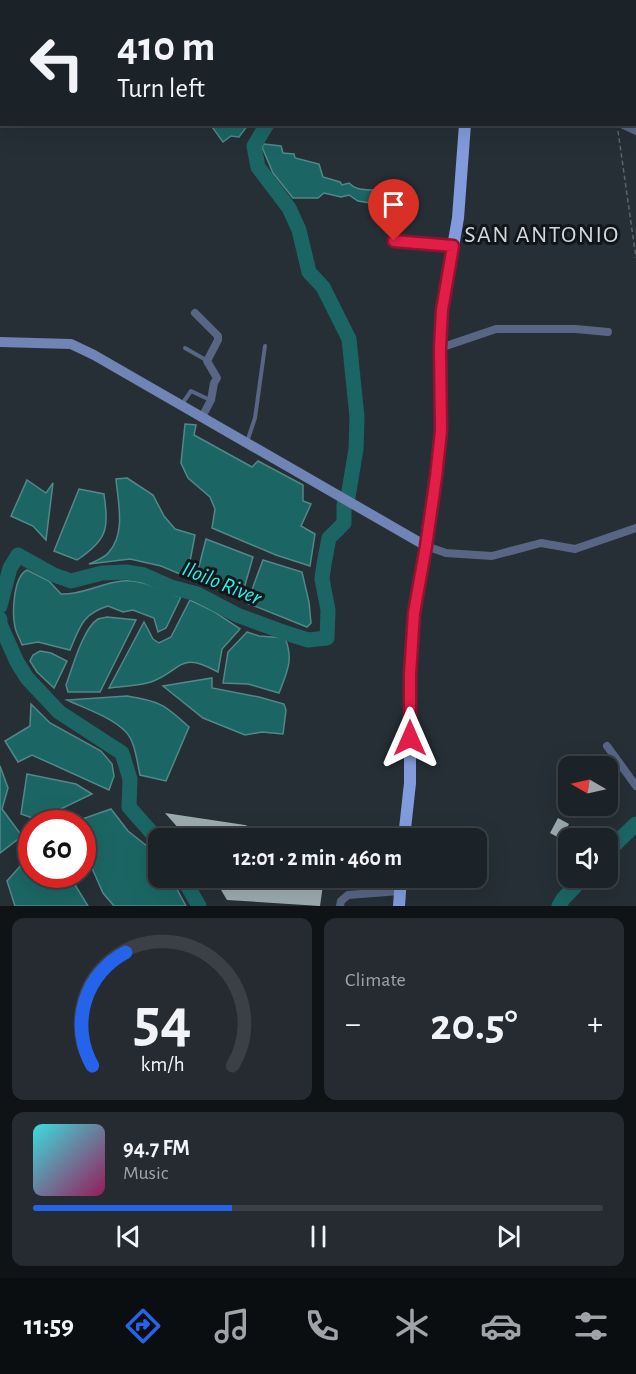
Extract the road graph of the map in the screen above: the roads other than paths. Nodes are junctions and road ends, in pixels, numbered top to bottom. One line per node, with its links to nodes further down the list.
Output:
1 (465, 126): 3 (main road)
2 (394, 241): 3 (lane)
3 (453, 246): 9 (main road)
4 (195, 313): 10 (street)
5 (608, 332): 9 (street)
6 (0, 342): 12 (street)
7 (264, 346): 14 (lane)
8 (185, 348): 10 (lane)
9 (440, 348): 16 (main road)
10 (207, 361): 11 (street)
11 (211, 400): 12 (lane); 13 (street)
12 (182, 405): 13 (street)
13 (202, 417): 14 (street)
14 (246, 442): 16 (street)
15 (636, 528): 16 (street)
16 (426, 546): 19 (main road)
17 (607, 746): 18 (street)
18 (636, 786)
19 (405, 828)
20 (400, 888): 21 (main road)
21 (400, 891): 22 (street); 23 (main road)
22 (340, 906)
23 (399, 906)

